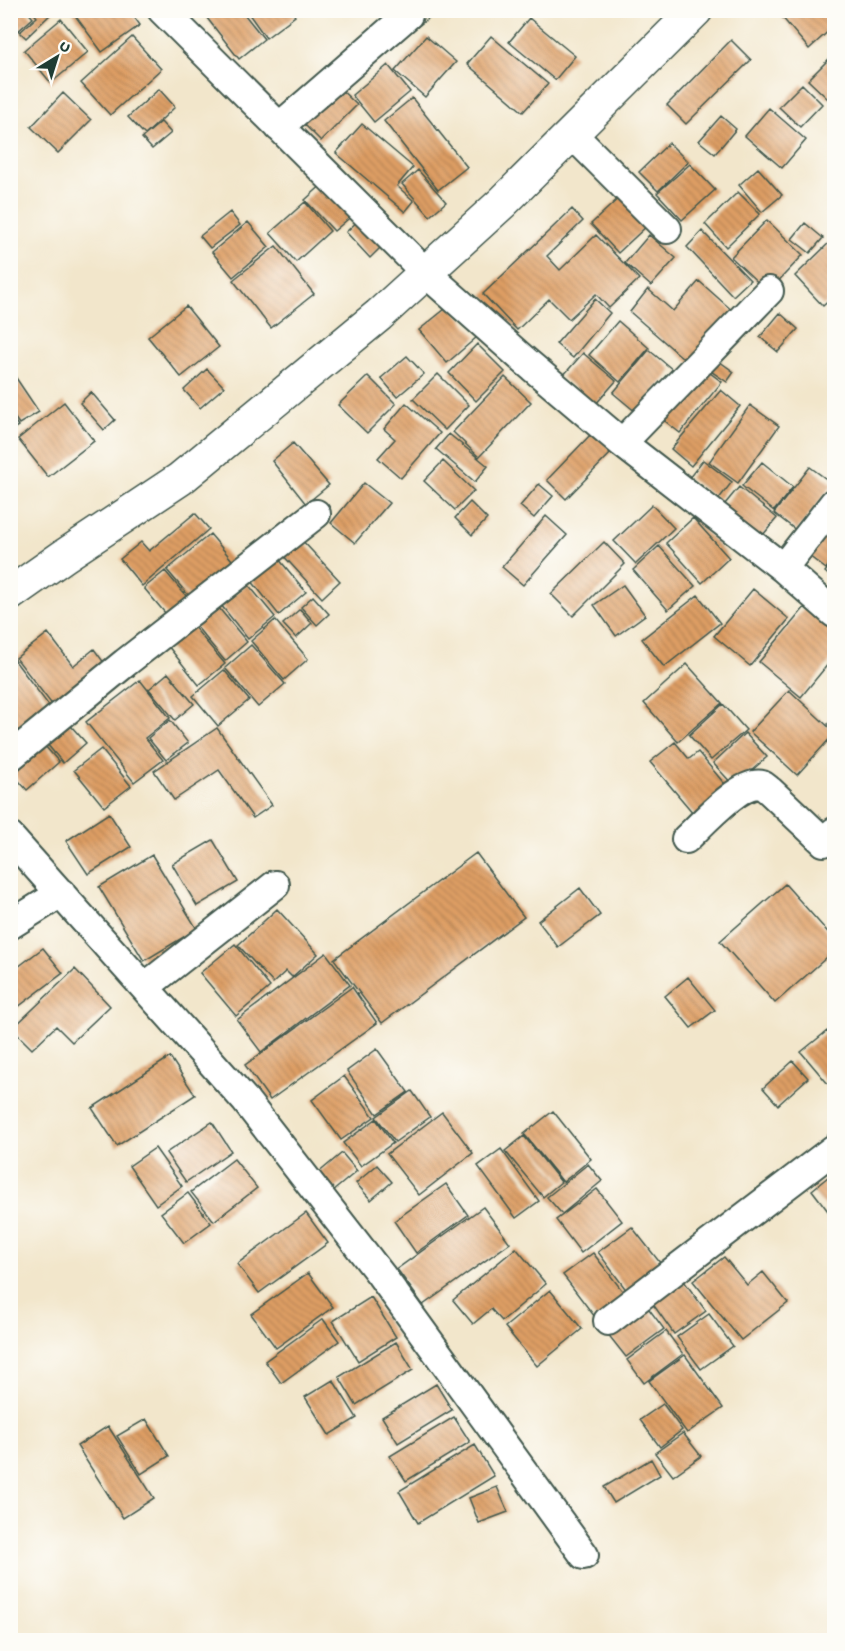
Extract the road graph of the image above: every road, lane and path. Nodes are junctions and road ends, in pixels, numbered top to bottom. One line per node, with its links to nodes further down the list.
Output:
1 (696, 10): 5 (main road)
2 (177, 15): 4 (street)
3 (408, 15): 4 (street)
4 (279, 127): 7 (street)
5 (571, 133): 6 (street); 7 (main road)
6 (668, 229)
7 (426, 273): 9 (street); 13 (main road)
8 (769, 291): 9 (street)
9 (622, 443): 12 (street)
10 (834, 503): 12 (street)
11 (316, 514): 15 (street)
12 (783, 568): 14 (street)
13 (10, 594)
14 (834, 613)
15 (10, 757)
16 (10, 837): 20 (street)
17 (686, 839): 18 (street)
18 (831, 842)
19 (275, 885): 22 (street)
20 (61, 893): 21 (street); 22 (street)
21 (10, 925)
22 (145, 987): 25 (street)
23 (834, 1149): 24 (street)
24 (608, 1321)
25 (584, 1555)

